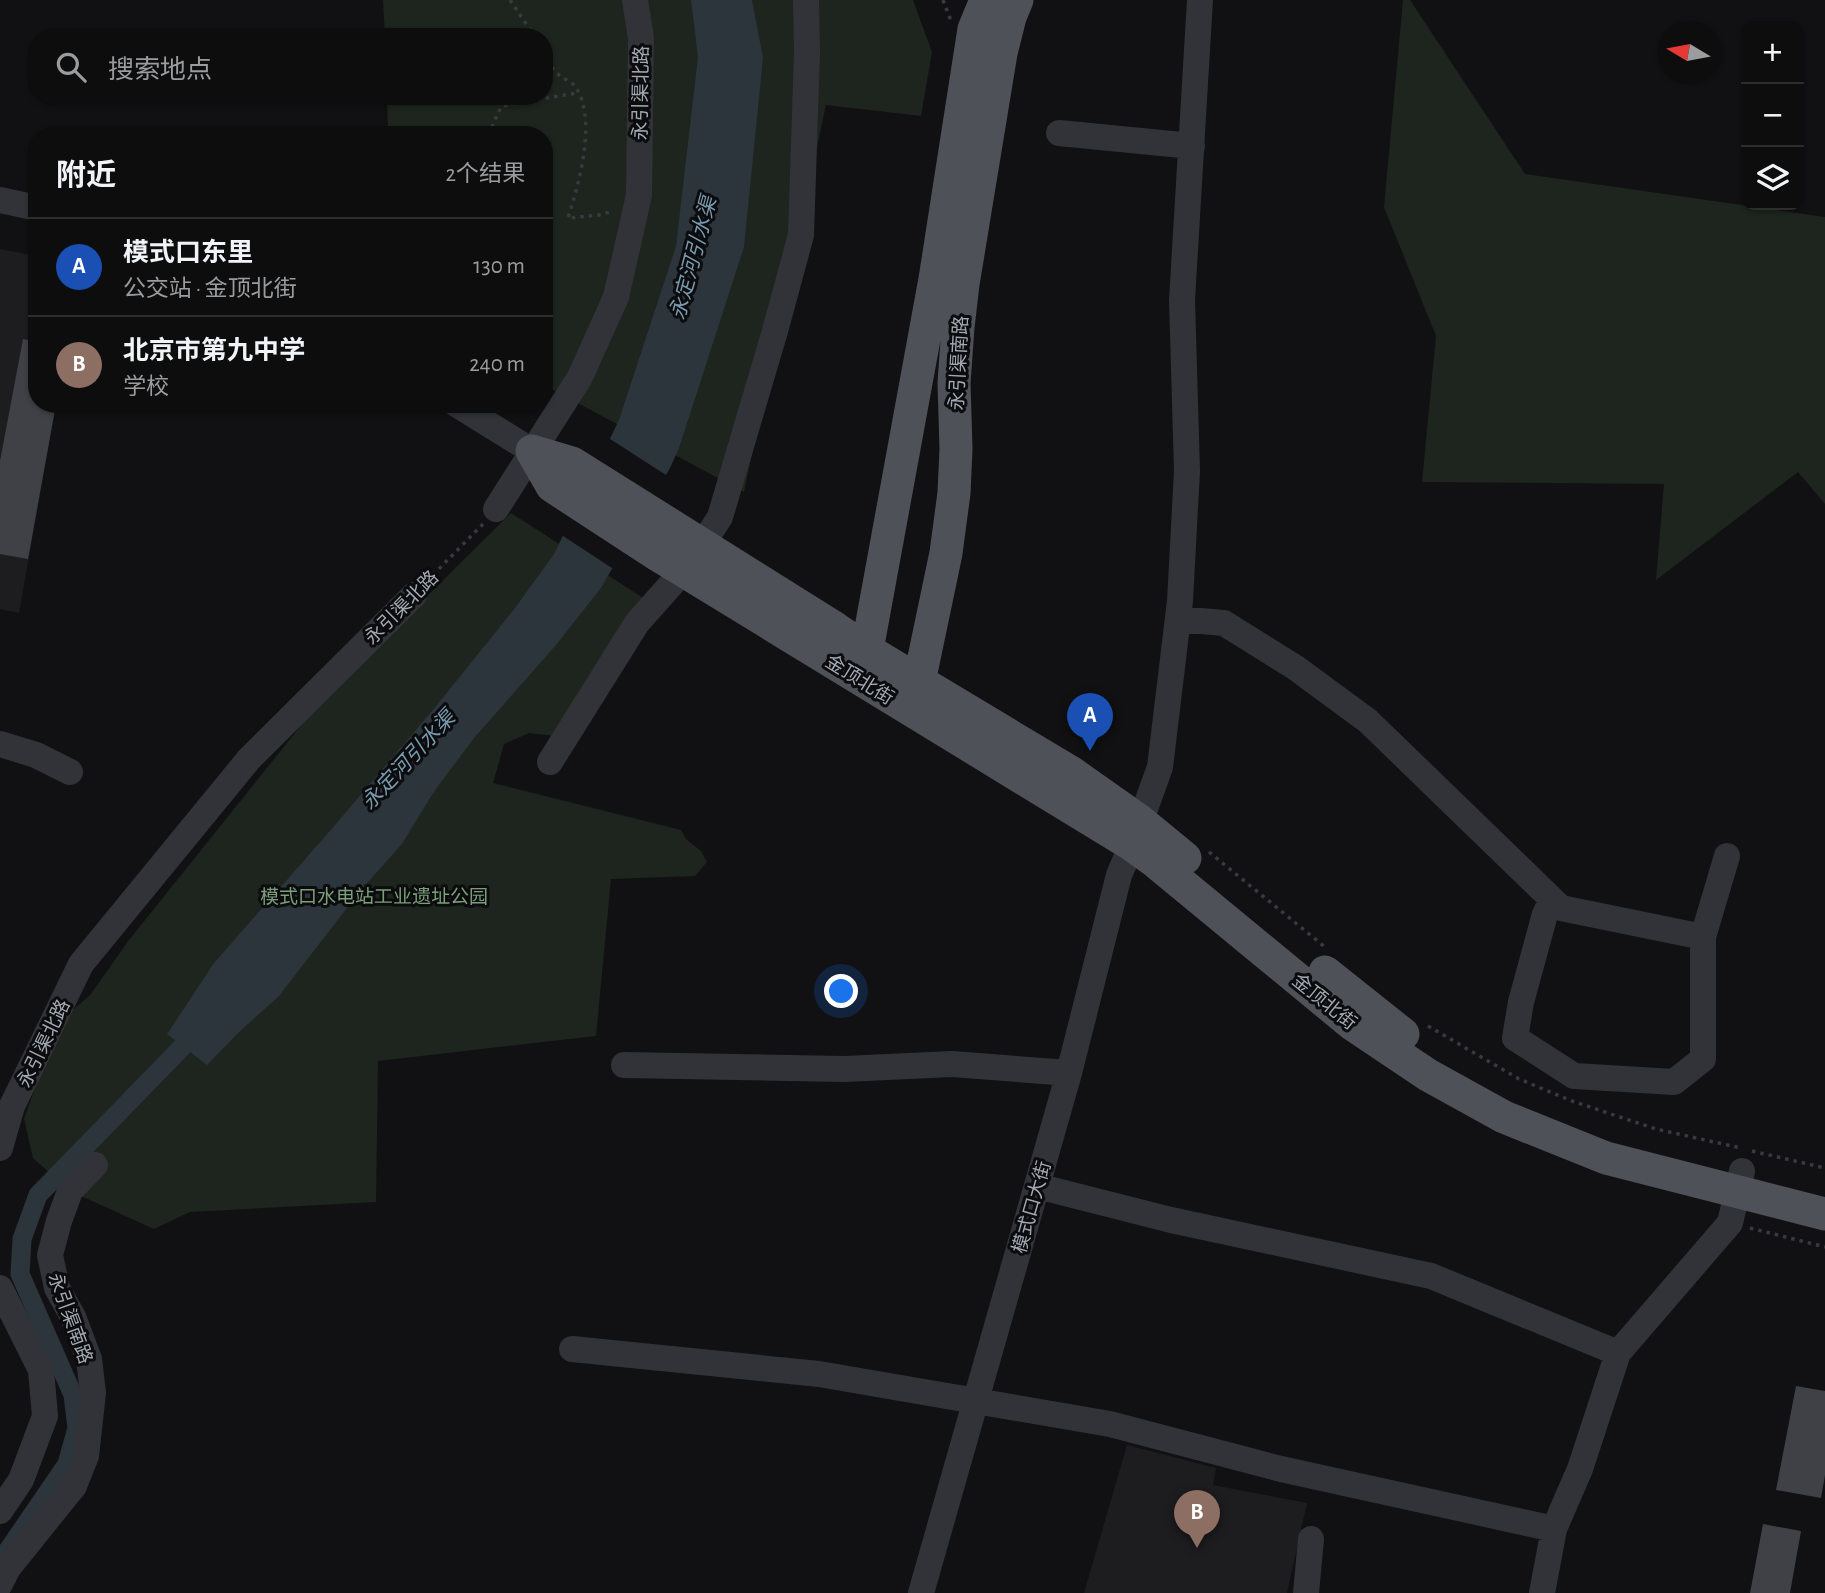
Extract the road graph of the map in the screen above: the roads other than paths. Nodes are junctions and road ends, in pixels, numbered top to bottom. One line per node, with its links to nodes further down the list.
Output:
1 (635, 0): 10 (street, 永引渠北路)
2 (806, 0): 12 (street)
3 (1200, 0): 6 (street, 模式口大街)
4 (990, 8): 15 (main road, 永引渠南路); 16 (main road, 永引渠南路)
5 (1059, 133): 6 (street)
6 (1192, 146): 14 (street, 模式口大街)
7 (0, 200): 8 (street)
8 (28, 206)
9 (471, 413): 10 (street)
10 (532, 451): 11 (street, 永引渠北路); 12 (main road, 金顶北街)
11 (496, 509)
12 (679, 549): 15 (main road, 金顶北街); 18 (street)
13 (414, 595): 26 (street, 永引渠北路)
14 (1178, 619): 20 (street, 模式口大街); 22 (street)
15 (863, 664): 16 (main road, 金顶北街)
16 (913, 695): 20 (main road, 金顶北街)
17 (0, 744): 19 (street)
18 (550, 762)
19 (70, 772)
20 (1136, 833): 25 (street, 模式口大街); 28 (main road, 金顶北街)
21 (1727, 856): 23 (street)
22 (1552, 900): 23 (street); 23 (street)
23 (1703, 937)
24 (624, 1065): 25 (street)
25 (1069, 1073): 29 (street, 模式口大街)
26 (0, 1148)
27 (95, 1165): 39 (street, 永引渠南路)
28 (1740, 1182): 30 (main road, 金顶北街); 31 (main road, 金顶北街); 34 (street)
29 (1037, 1186): 34 (street); 35 (street, 模式口大街)
30 (1825, 1192)
31 (1825, 1214)
32 (0, 1288): 36 (street)
33 (572, 1349): 35 (street)
34 (1618, 1353): 37 (street)
35 (976, 1400): 37 (street); 40 (street, 模式口大街)
36 (0, 1511)
37 (1554, 1529): 42 (street)
38 (1311, 1539): 41 (street)
39 (0, 1584)
40 (921, 1593)
41 (1306, 1593)
42 (1542, 1593)

